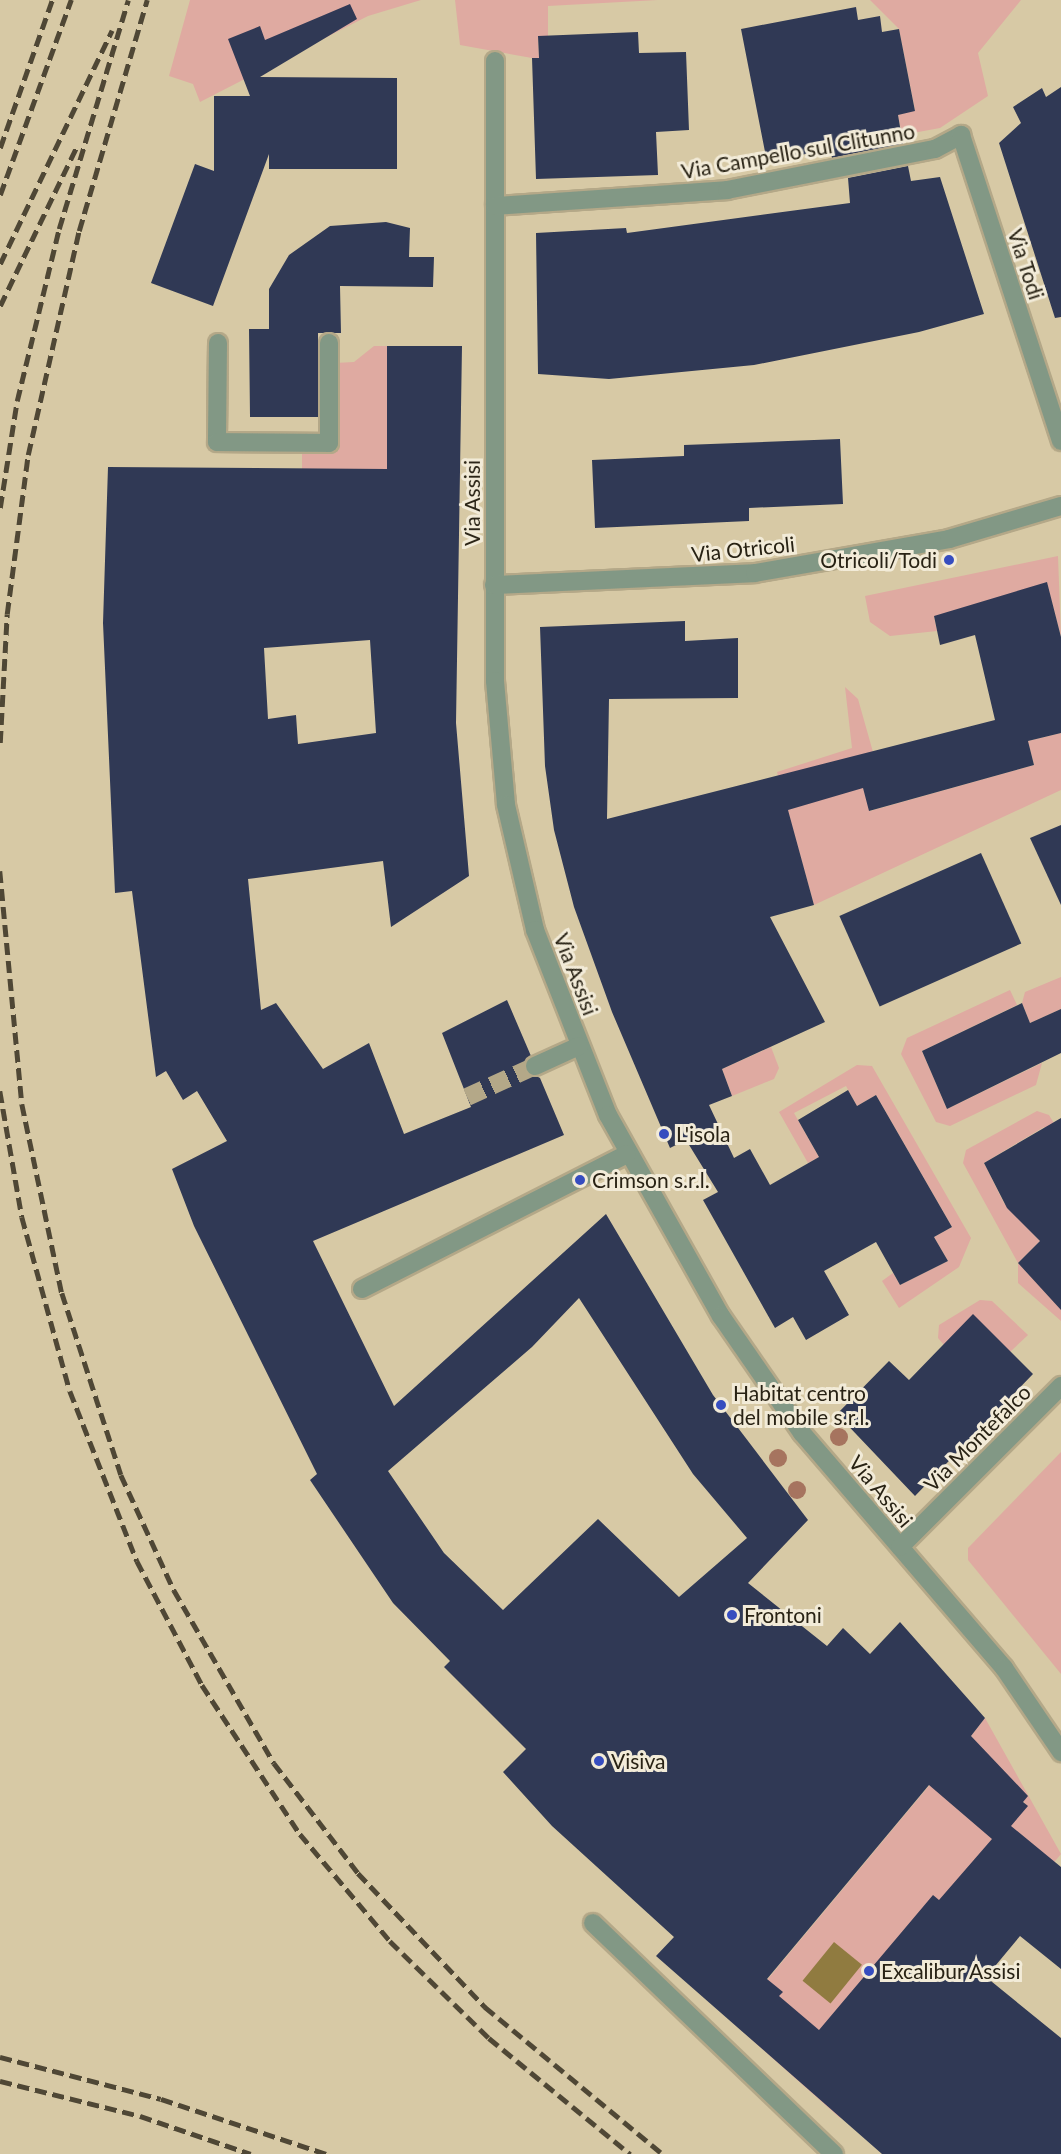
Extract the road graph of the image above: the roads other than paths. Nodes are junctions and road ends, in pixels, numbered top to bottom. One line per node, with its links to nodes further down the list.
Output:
1 (495, 61): 3 (street, Via Assisi)
2 (961, 135): 3 (street, Via Campello sul Clitunno); 6 (street, Via Todi)
3 (495, 206): 8 (street, Via Assisi)
4 (218, 343): 5 (street)
5 (329, 343)
6 (1061, 441)
7 (1061, 506): 8 (street, Via Otricoli)
8 (494, 585): 9 (street, Via Assisi)
9 (579, 1046): 10 (street); 11 (street, Via Assisi)
10 (535, 1066)
11 (627, 1155): 12 (street); 14 (street, Via Assisi)
12 (362, 1289)
13 (1061, 1386): 14 (street, Via Montefalco)
14 (900, 1548): 15 (street, Via Assisi)
15 (1061, 1752)
16 (593, 1923): 17 (street)
17 (834, 2154)

